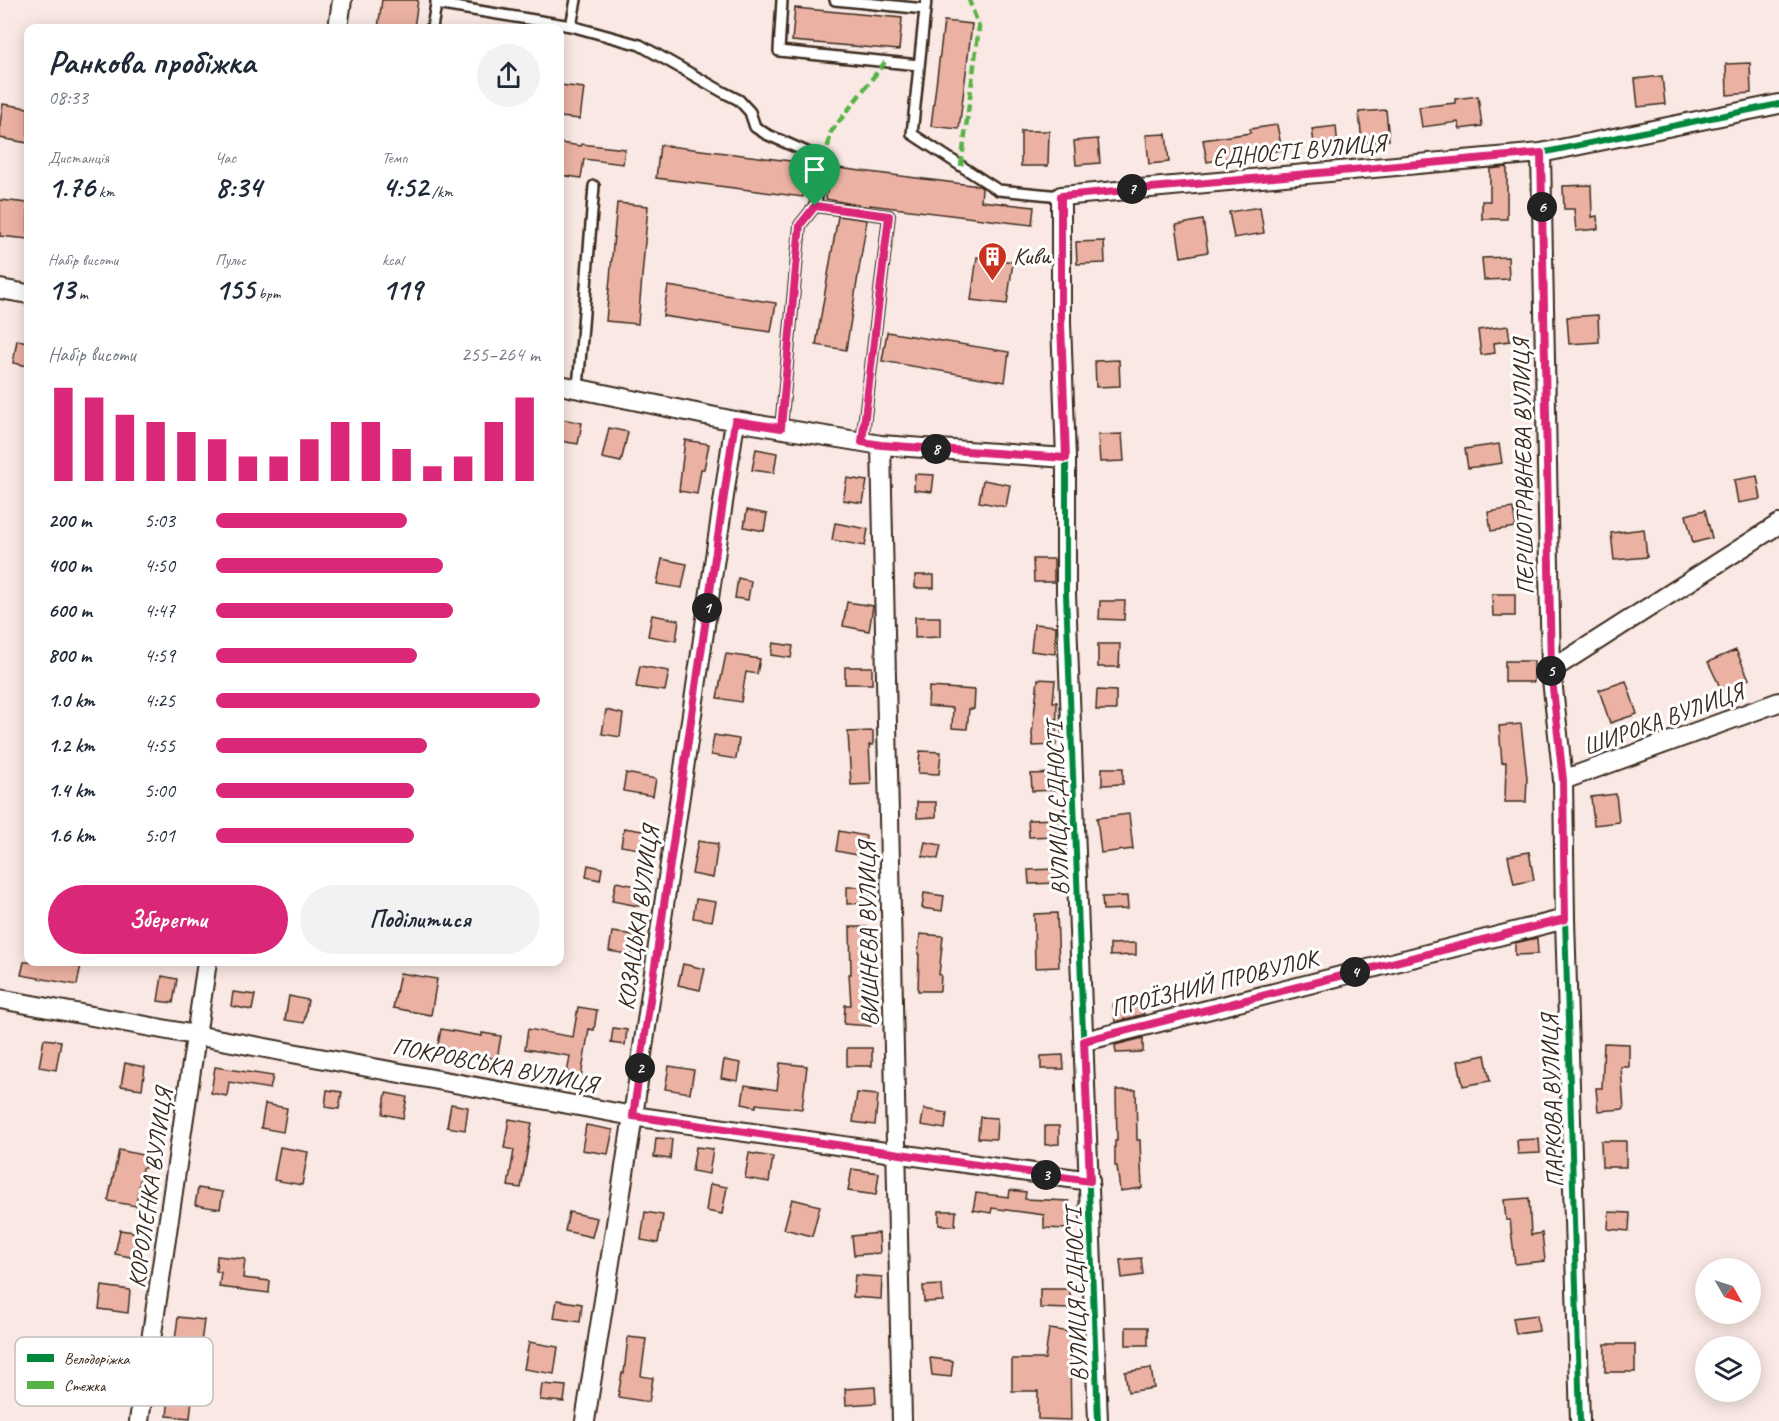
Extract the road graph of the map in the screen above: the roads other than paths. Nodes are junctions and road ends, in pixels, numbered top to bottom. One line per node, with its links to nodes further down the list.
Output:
1 (342, 0): 7 (street)
2 (576, 0): 11 (lane)
3 (782, 0): 12 (lane)
4 (835, 0): 6 (lane)
5 (436, 2): 8 (lane); 9 (lane)
6 (926, 4): 12 (lane)
7 (339, 24)
8 (433, 24)
9 (560, 24)
10 (564, 25): 11 (lane)
11 (571, 26): 17 (lane)
12 (919, 65): 16 (lane)
13 (1779, 104): 14 (street, ЄДНОСТІ ВУЛИЦЯ)
14 (1541, 153): 16 (street, ЄДНОСТІ ВУЛИЦЯ); 28 (street, ПЕРШОТРАВНЕВА ВУЛИЦЯ)
15 (594, 186): 21 (lane)
16 (1061, 196): 26 (street, ВУЛИЦЯ ЄДНОСТІ)
17 (815, 206): 23 (lane); 24 (lane)
18 (0, 289): 19 (street)
19 (24, 293)
20 (564, 386): 21 (street)
21 (578, 388): 22 (street)
22 (735, 421): 23 (street); 36 (street, КОЗАЦЬКА ВУЛИЦЯ)
23 (781, 428): 24 (street)
24 (862, 442): 25 (street)
25 (881, 445): 26 (street); 37 (street, ВИШНЕВА ВУЛИЦЯ)
26 (1066, 458): 35 (street, ВУЛИЦЯ ЄДНОСТІ)
27 (1779, 524): 28 (street)
28 (1551, 670): 30 (street, ПЕРШОТРАВНЕВА ВУЛИЦЯ)
29 (1779, 702): 30 (street, ШИРОКА ВУЛИЦЯ)
30 (1563, 780): 31 (street, ПАРКОВА ВУЛИЦЯ)
31 (1565, 919): 35 (street, ПРОЇЗНИЙ ПРОВУЛОК); 45 (street, ПАРКОВА ВУЛИЦЯ)
32 (206, 966): 34 (street, КОРОЛЕНКА ВУЛИЦЯ)
33 (0, 999): 34 (street, ПОКРОВСЬКА ВУЛИЦЯ)
34 (197, 1034): 36 (street, ПОКРОВСЬКА ВУЛИЦЯ); 39 (street, КОРОЛЕНКА ВУЛИЦЯ)
35 (1084, 1041): 38 (street, ВУЛИЦЯ ЄДНОСТІ)
36 (633, 1116): 37 (street, ПОКРОВСЬКА ВУЛИЦЯ); 42 (street, КОЗАЦЬКА ВУЛИЦЯ)
37 (897, 1155): 38 (street, ПОКРОВСЬКА ВУЛИЦЯ); 43 (street, ВИШНЕВА ВУЛИЦЯ)
38 (1090, 1181): 44 (street, ВУЛИЦЯ ЄДНОСТІ)
39 (152, 1337)
40 (141, 1406): 41 (street, КОРОЛЕНКА ВУЛИЦЯ)
41 (139, 1421)
42 (585, 1421)
43 (902, 1421)
44 (1098, 1421)
45 (1580, 1421)

